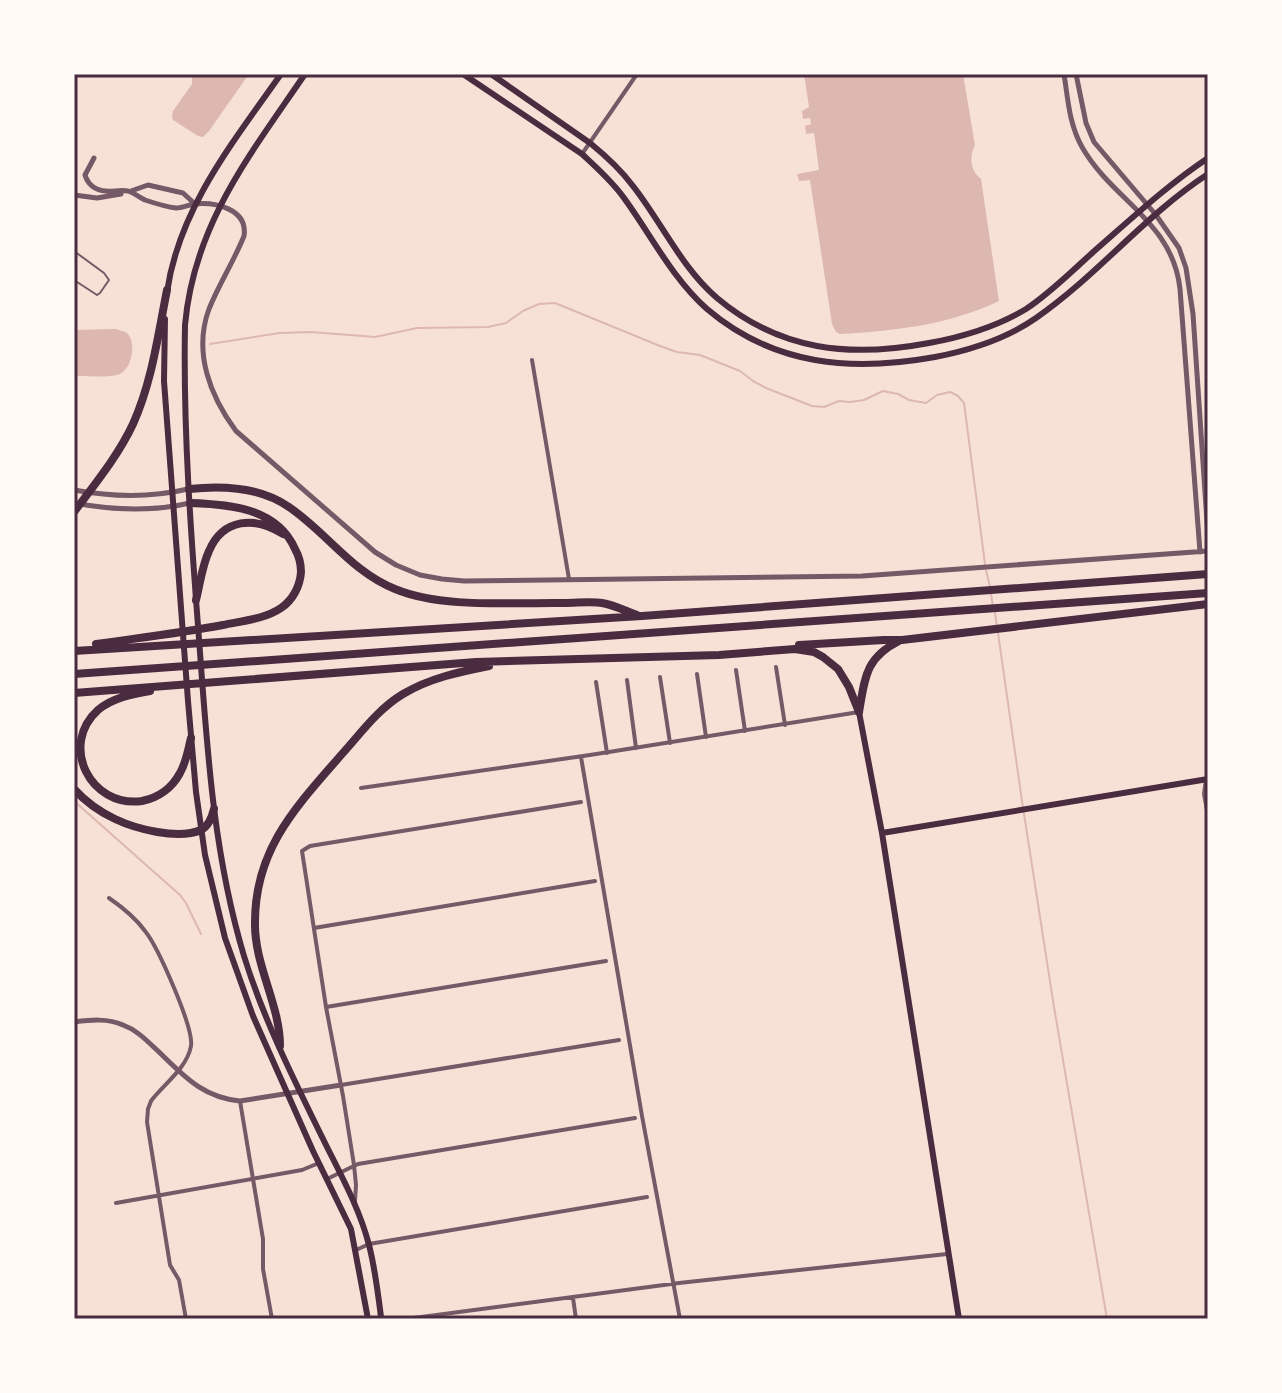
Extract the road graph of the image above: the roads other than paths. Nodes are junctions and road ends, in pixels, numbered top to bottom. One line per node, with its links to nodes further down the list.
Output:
1 (281, 74): 15 (main road)
2 (305, 74): 16 (main road)
3 (463, 74): 9 (main road)
4 (491, 74): 8 (main road)
5 (637, 74): 8 (street)
6 (1064, 74): 18 (street)
7 (1076, 74): 17 (street)
8 (590, 143): 9 (street); 18 (main road)
9 (582, 154): 20 (main road)
10 (94, 158): 13 (street)
11 (1208, 158): 17 (main road)
12 (1208, 174): 19 (main road)
13 (130, 191): 14 (street); 15 (street); 15 (street)
14 (74, 195)
15 (195, 204): 16 (street); 23 (main road)
16 (219, 206): 25 (main road); 37 (street)
17 (1147, 206): 18 (main road); 19 (street)
18 (1139, 213): 20 (street)
19 (1156, 215): 20 (main road); 32 (street)
20 (1148, 221): 35 (street)
21 (74, 251): 22 (lane)
22 (74, 280)
23 (167, 290): 27 (main road); 31 (highway)
24 (532, 360): 37 (street)
25 (189, 489): 27 (street); 29 (main road); 41 (highway)
26 (74, 490): 27 (street)
27 (173, 493): 30 (main road)
28 (74, 503): 30 (street)
29 (190, 503): 30 (street); 33 (highway); 39 (main road)
30 (174, 507): 59 (main road)
31 (74, 512)
32 (1208, 537)
33 (293, 545): 39 (highway); 43 (highway)
34 (1208, 551): 35 (street)
35 (1200, 552): 37 (street)
36 (1208, 574): 41 (highway)
37 (569, 579)
38 (1208, 593): 48 (highway)
39 (196, 600): 68 (main road)
40 (1208, 604): 42 (highway)
41 (642, 616): 43 (highway)
42 (902, 640): 44 (highway); 55 (highway)
43 (74, 649)
44 (719, 655): 45 (highway); 55 (highway)
45 (506, 662): 53 (highway); 79 (highway)
46 (776, 667): 56 (street)
47 (736, 670): 57 (street)
48 (74, 674)
49 (697, 674): 58 (street)
50 (660, 677): 60 (street)
51 (627, 680): 61 (street)
52 (596, 682): 62 (street)
53 (166, 687): 54 (highway); 59 (highway)
54 (74, 693)
55 (859, 712): 56 (street); 71 (main road)
56 (785, 725): 57 (street)
57 (745, 731): 58 (street)
58 (706, 737): 60 (street)
59 (191, 738): 70 (main road)
60 (670, 743): 61 (street)
61 (636, 748): 62 (street)
62 (607, 753): 63 (street)
63 (581, 757): 65 (street); 98 (street)
64 (1207, 779): 69 (street); 71 (main road)
65 (361, 788)
66 (74, 789): 70 (highway)
67 (581, 802): 74 (street)
68 (214, 809): 70 (highway); 79 (main road)
69 (1208, 816)
70 (200, 830): 83 (main road)
71 (882, 833): 97 (main road)
72 (595, 881): 74 (street)
73 (109, 898): 80 (street)
74 (314, 928): 76 (street)
75 (606, 961): 76 (street)
76 (326, 1007): 81 (street)
77 (74, 1022): 80 (street)
78 (619, 1040): 81 (street)
79 (280, 1046): 82 (main road)
80 (178, 1070): 84 (street); 91 (street)
81 (341, 1085): 82 (street); 87 (street)
82 (301, 1091): 83 (street); 88 (main road)
83 (287, 1094): 84 (street); 86 (main road)
84 (240, 1101): 89 (street)
85 (635, 1118): 87 (street)
86 (319, 1163): 89 (street); 90 (main road)
87 (354, 1165): 88 (street); 94 (street)
88 (339, 1172): 90 (street); 94 (main road)
89 (253, 1178): 91 (street); 101 (street)
90 (327, 1179): 96 (main road)
91 (159, 1196): 93 (street); 100 (street)
92 (647, 1197): 95 (street)
93 (116, 1203)
94 (355, 1203): 95 (main road)
95 (369, 1244): 96 (street); 103 (main road)
96 (356, 1250): 102 (main road)
97 (947, 1254): 98 (street); 107 (main road)
98 (673, 1284): 99 (street); 106 (street)
99 (573, 1298): 104 (street); 105 (street)
100 (186, 1319)
101 (272, 1319)
102 (368, 1319)
103 (379, 1319)
104 (406, 1319)
105 (576, 1319)
106 (680, 1319)
107 (959, 1319)

